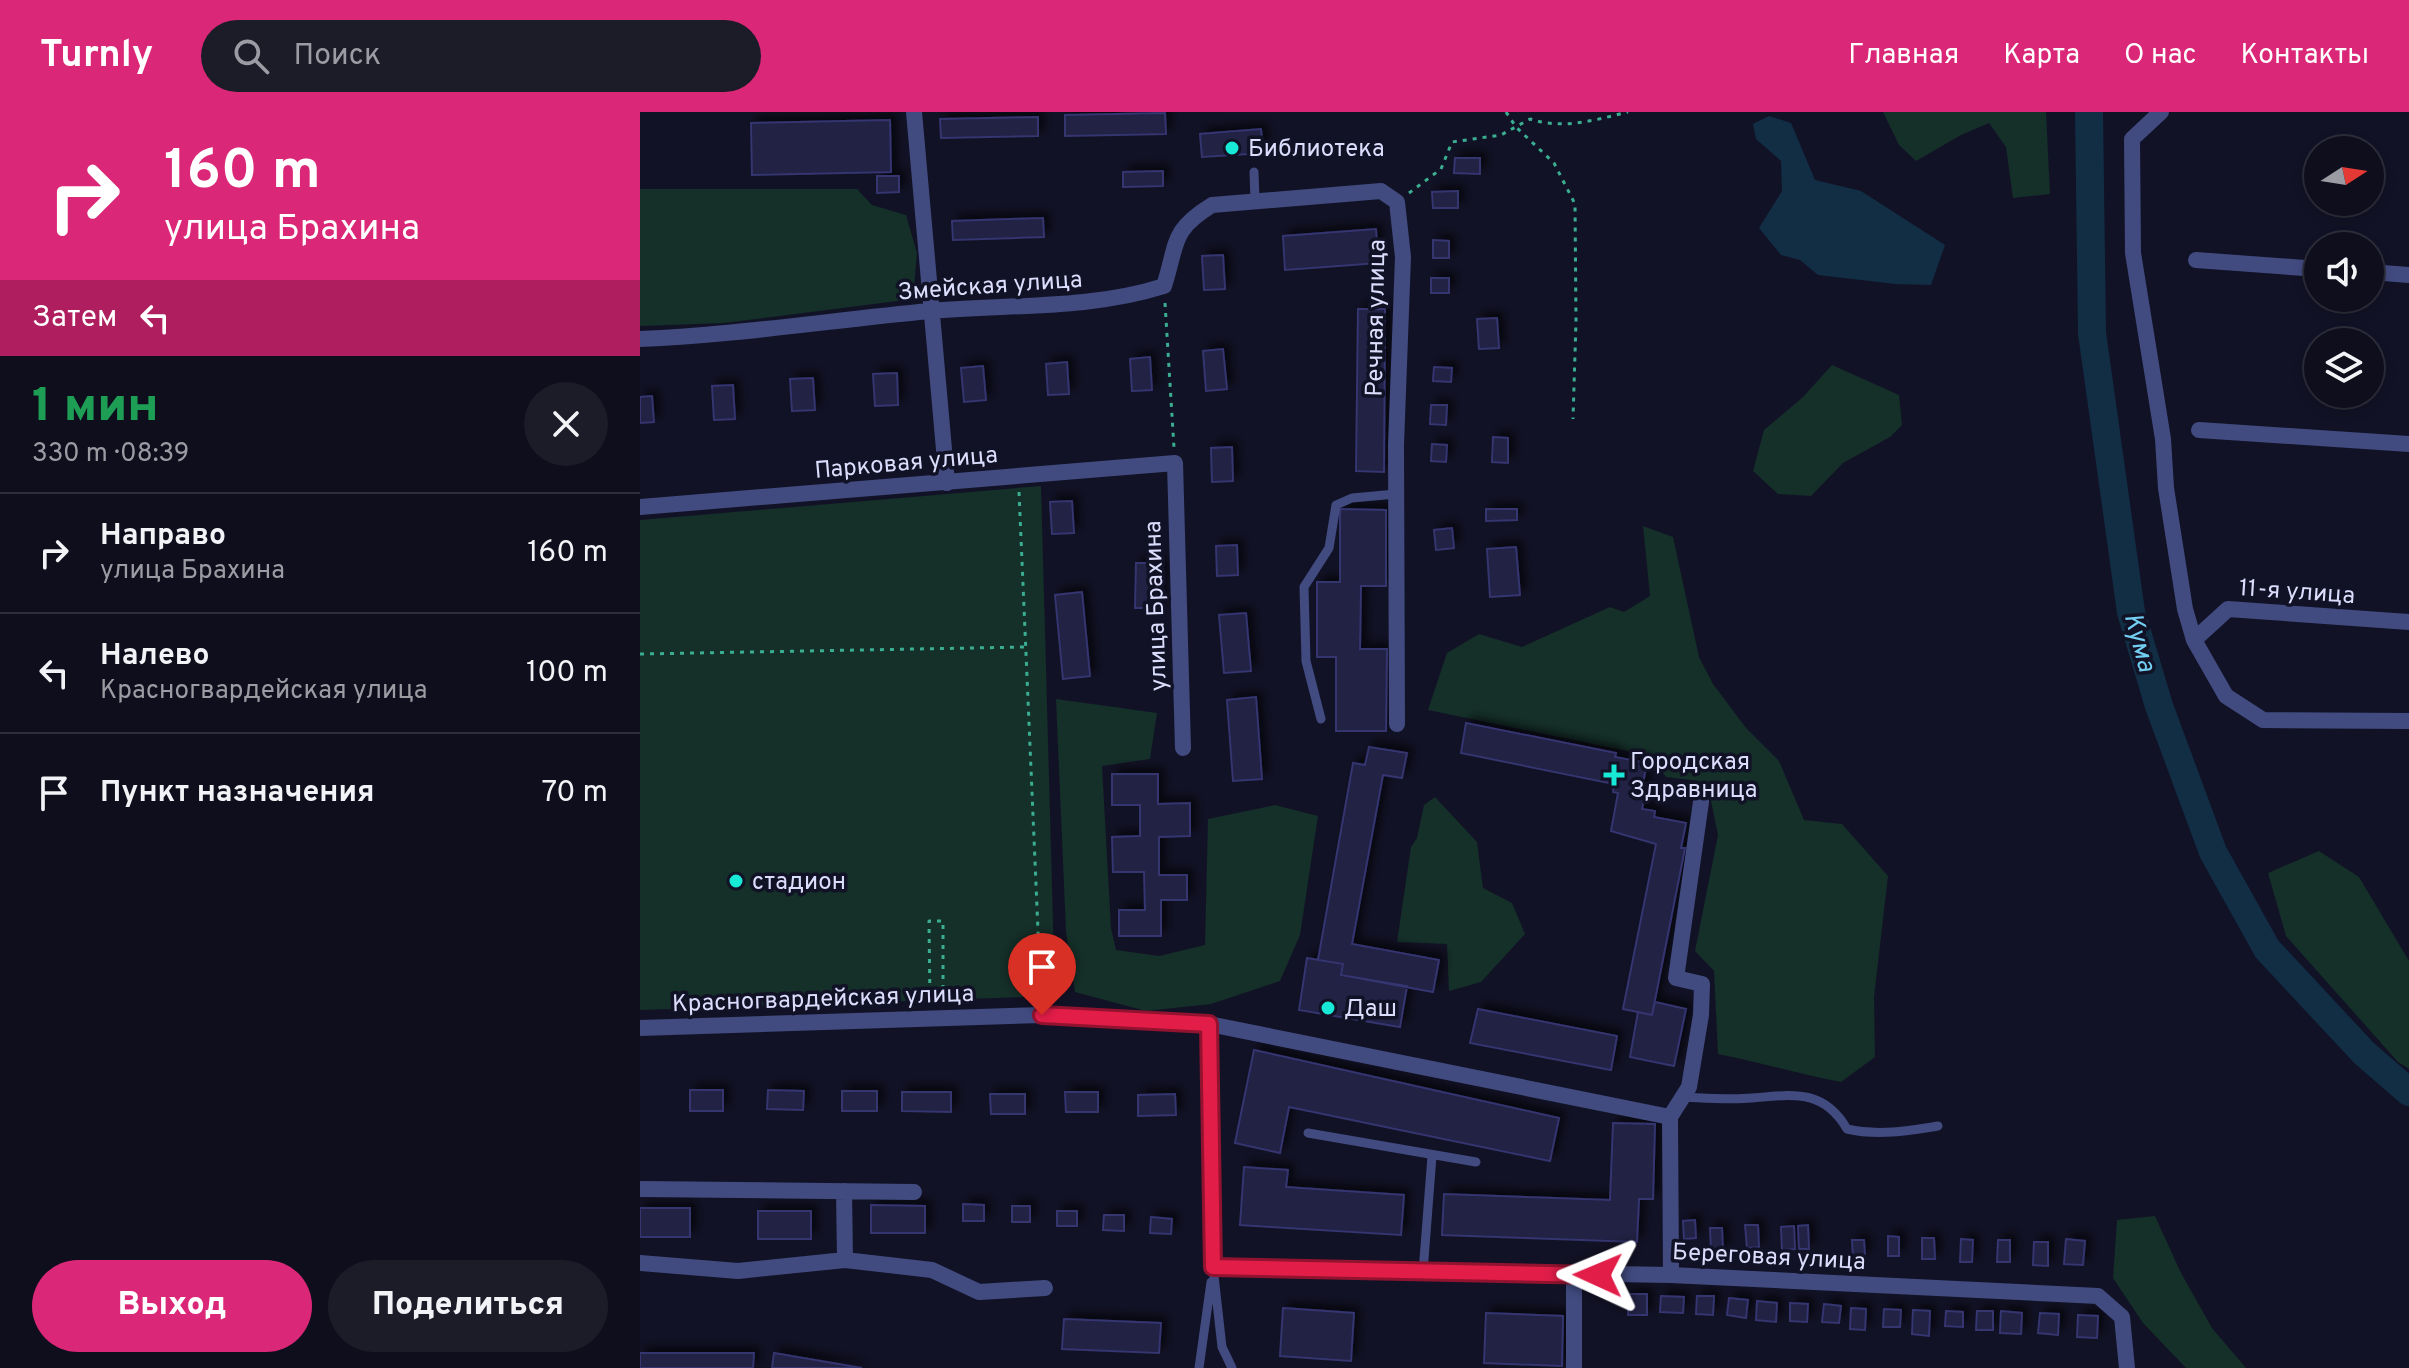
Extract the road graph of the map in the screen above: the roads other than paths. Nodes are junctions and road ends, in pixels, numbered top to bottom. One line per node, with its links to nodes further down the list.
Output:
1 (914, 112): 9 (street)
2 (2161, 112): 18 (street)
3 (1254, 172): 4 (lane)
4 (1255, 200): 9 (street, Змейская улица); 15 (street, Речная улица)
5 (2196, 260): 6 (street)
6 (2304, 268)
7 (2384, 273): 8 (street)
8 (2409, 275)
9 (931, 311): 10 (street, Змейская улица); 14 (street)
10 (640, 339)
11 (2199, 430): 12 (street)
12 (2409, 444)
13 (1175, 463): 14 (street, Парковая улица); 22 (street, улица Брахина)
14 (947, 483): 16 (street, Парковая улица)
15 (1396, 494): 19 (lane); 21 (street, Речная улица)
16 (640, 507)
17 (2409, 622): 18 (street, 11-я улица)
18 (2194, 640): 20 (street)
19 (1321, 719)
20 (2409, 721)
21 (1397, 724)
22 (1183, 748)
23 (1701, 802): 26 (street)
24 (1209, 1024): 25 (street, Красногвардейская улица); 27 (street, Красногвардейская улица); 37 (street)
25 (640, 1028)
26 (1682, 1097): 27 (street); 28 (lane)
27 (1670, 1117): 40 (street)
28 (1938, 1126)
29 (1308, 1133): 30 (lane)
30 (1432, 1156): 31 (lane); 38 (lane)
31 (1476, 1162)
32 (640, 1189): 33 (street)
33 (844, 1191): 34 (street); 35 (street)
34 (914, 1192)
35 (845, 1260): 36 (street); 41 (street)
36 (640, 1263)
37 (1213, 1267): 38 (street, Береговая улица); 42 (lane); 43 (lane)
38 (1423, 1272): 39 (street, Береговая улица)
39 (1574, 1275): 40 (street, Береговая улица); 44 (street)
40 (1671, 1275): 45 (street, Береговая улица)
41 (1045, 1288)
42 (1199, 1368)
43 (1232, 1368)
44 (1574, 1368)
45 (2127, 1368)

